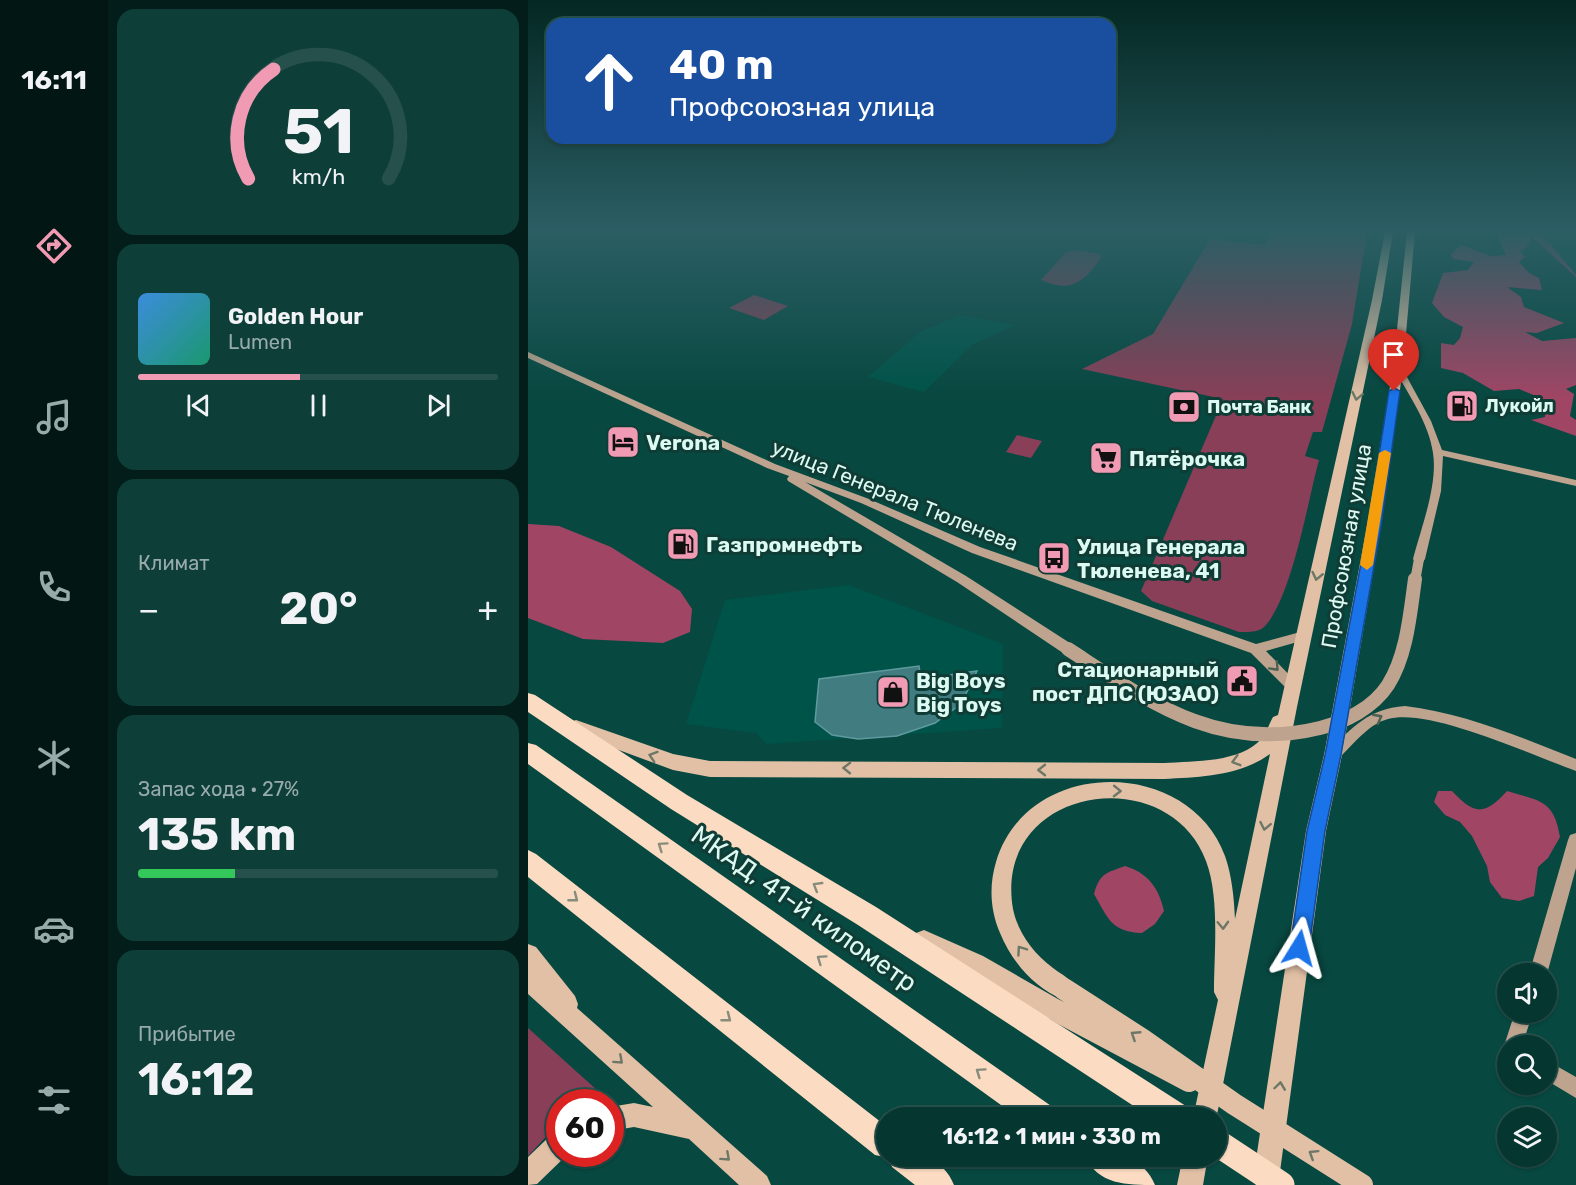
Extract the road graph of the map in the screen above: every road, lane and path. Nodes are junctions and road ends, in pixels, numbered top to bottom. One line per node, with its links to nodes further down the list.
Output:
1 (1378, 287): 8 (main road, Профсоюзная улица, one-way to 8)
2 (1406, 287): 4 (main road, Профсоюзная улица)
3 (528, 356): 6 (street, улица Генерала Тюленева)
4 (1398, 369): 5 (street); 15 (main road, Профсоюзная улица)
5 (1438, 452): 6 (street, bridge); 7 (street)
6 (771, 466): 9 (street, улица Генерала Тюленева)
7 (1576, 483)
8 (1304, 636): 9 (street); 10 (main road, Профсоюзная улица)
9 (1256, 649): 10 (street, улица Генерала Тюленева, one-way to 10)
10 (1293, 686): 12 (main road, Профсоюзная улица)
11 (528, 701): 13 (highway)
12 (1288, 707): 13 (main road, one-way to 13); 23 (main road, one-way to 23)
13 (554, 718): 22 (highway, one-way to 13)
14 (528, 752): 27 (highway, МКАД, 41-й километр, one-way to 14)
15 (1333, 755): 16 (street, one-way to 16); 43 (main road, Профсоюзная улица, one-way to 15)
16 (1576, 765)
17 (1576, 840): 20 (street)
18 (528, 862): 32 (highway, one-way to 32)
19 (528, 955): 24 (main road)
20 (1541, 963)
21 (528, 979): 24 (main road)
22 (1057, 1011): 23 (main road, one-way to 23); 28 (highway); 45 (main road, one-way to 22, bridge)
23 (1226, 1016): 29 (main road)
24 (591, 1034): 31 (main road, one-way to 31)
25 (1557, 1076): 26 (street)
26 (1576, 1088)
27 (1029, 1107)
28 (1166, 1107)
29 (1207, 1107)
30 (624, 1117): 31 (main road)
31 (694, 1128): 39 (main road, one-way to 39)
32 (876, 1136)
33 (1227, 1149): 44 (highway, bridge)
34 (546, 1158): 38 (main road)
35 (917, 1167): 40 (highway)
36 (1115, 1167): 41 (highway)
37 (1194, 1167): 42 (main road)
38 (528, 1175)
39 (758, 1185)
40 (939, 1185)
41 (1140, 1185)
42 (1190, 1185)
43 (1265, 1185)
44 (1281, 1185)
45 (1362, 1185)

